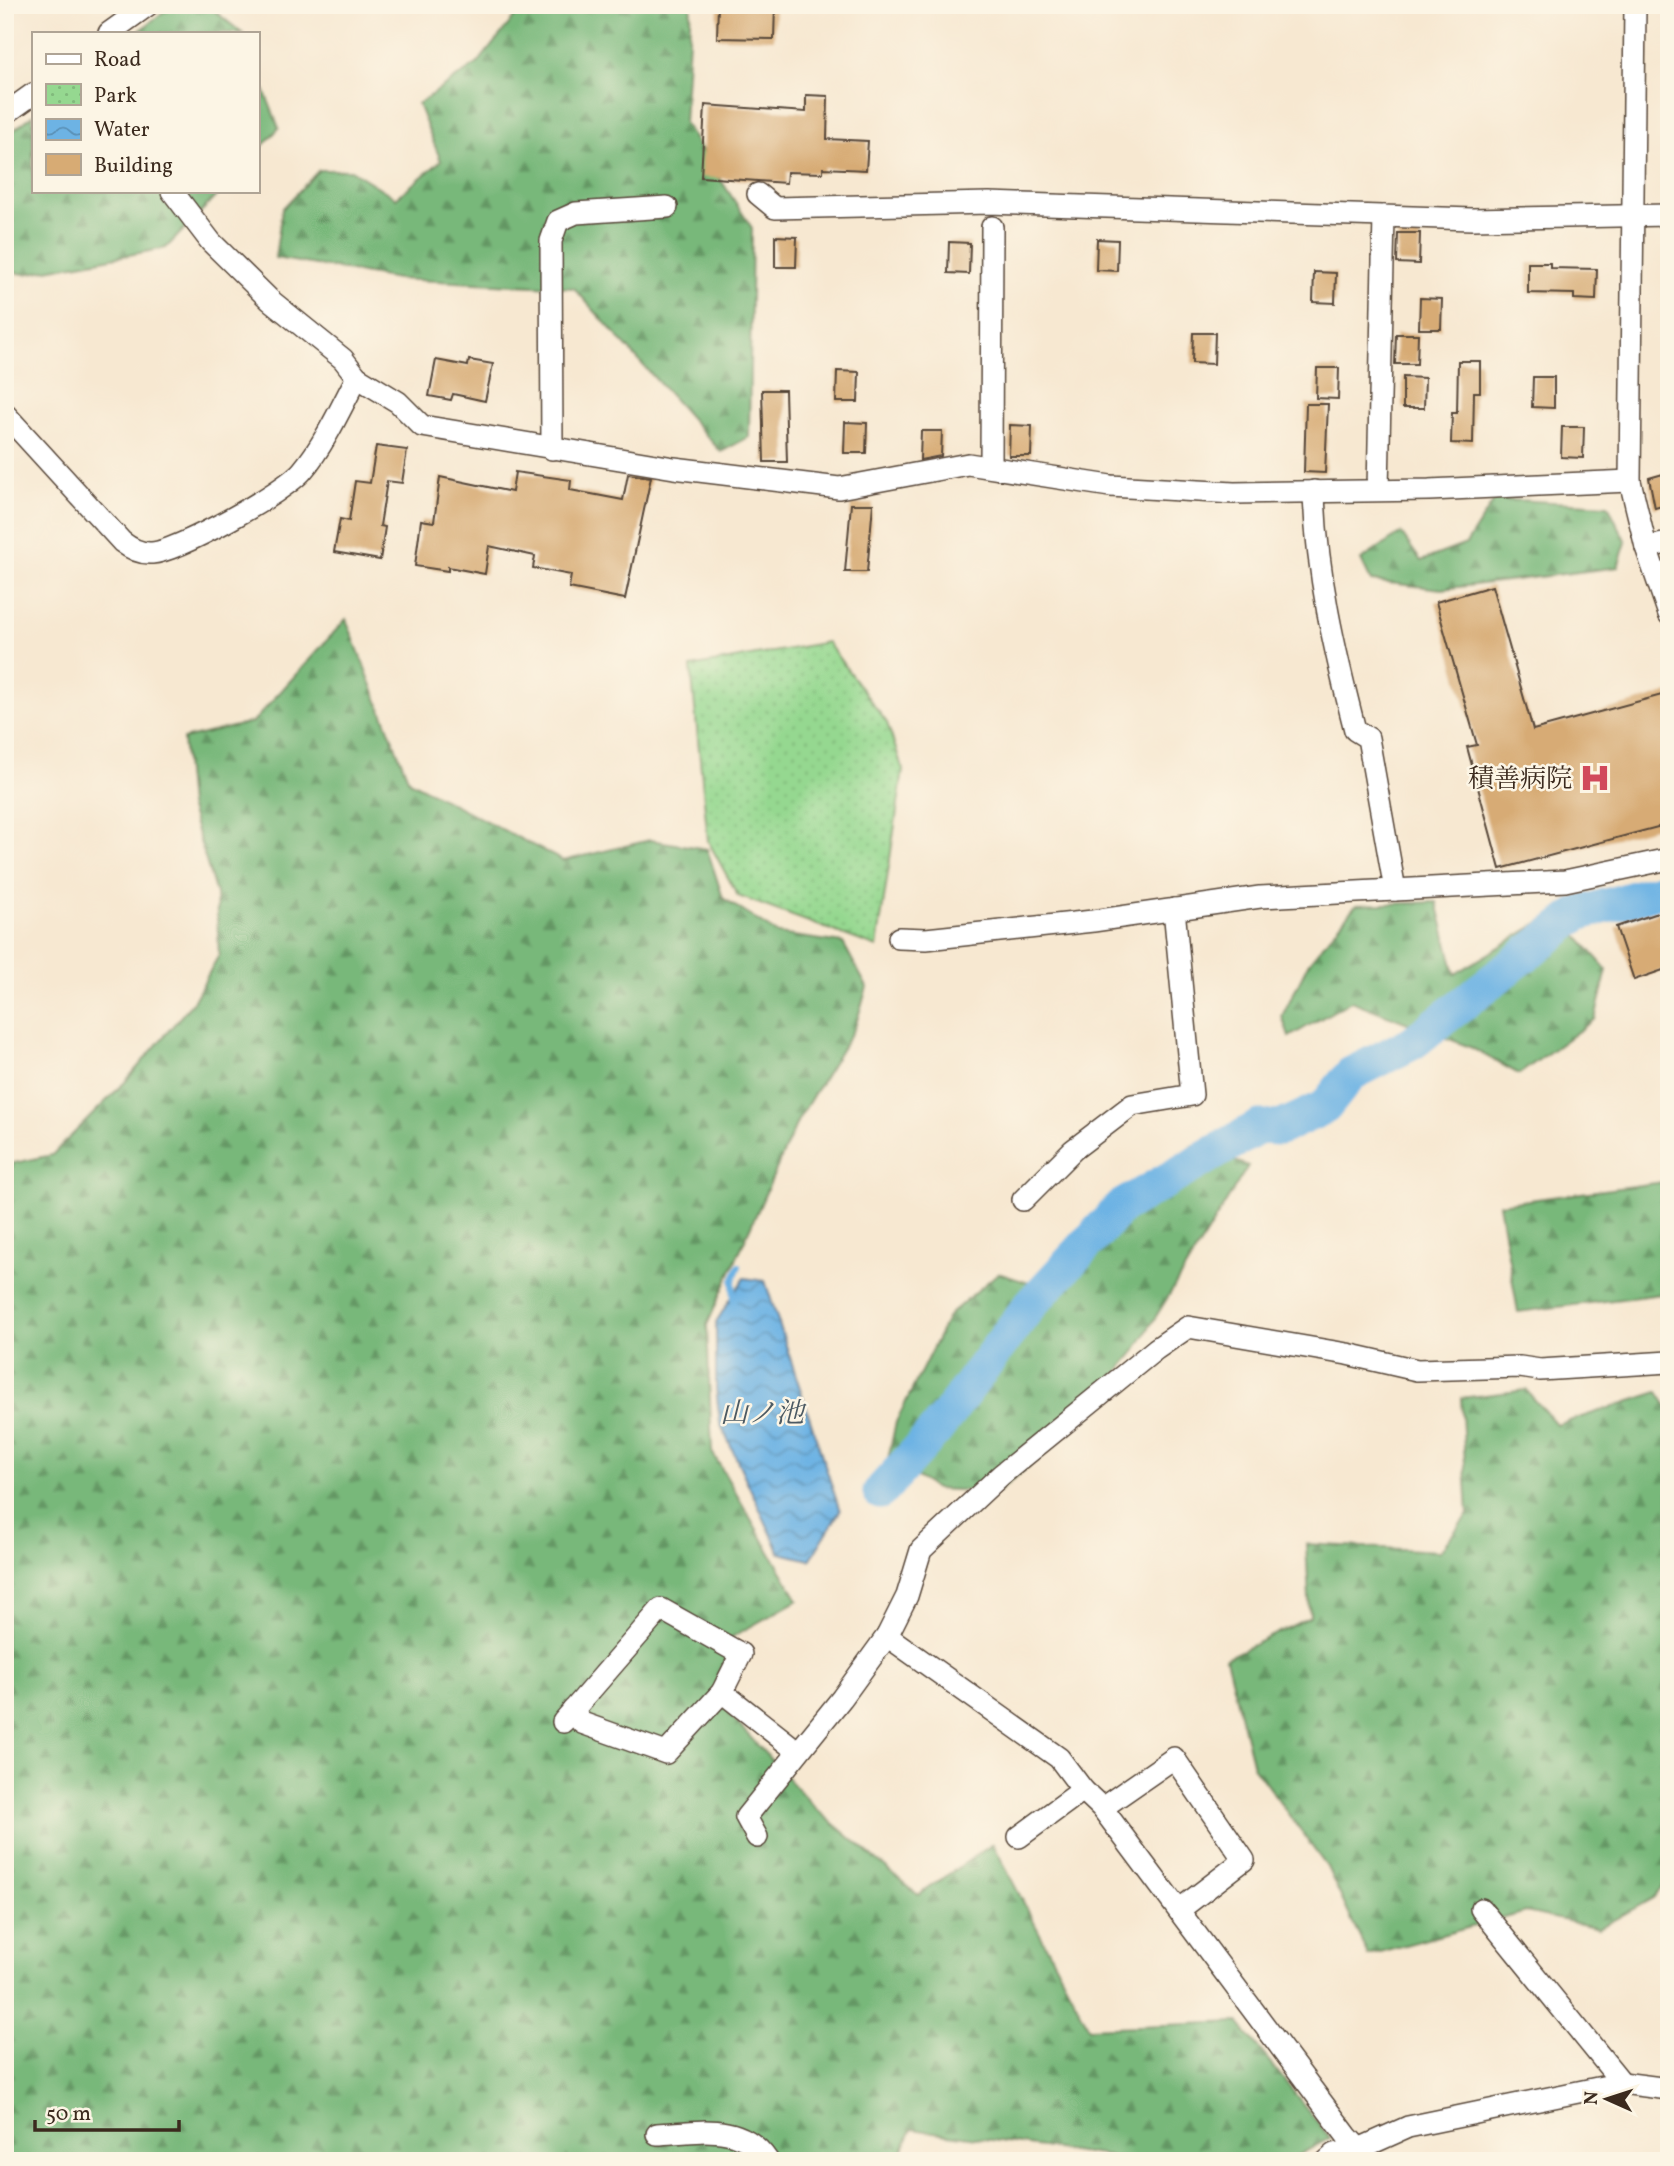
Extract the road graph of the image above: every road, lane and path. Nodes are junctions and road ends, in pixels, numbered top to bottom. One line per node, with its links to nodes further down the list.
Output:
1 (148, 5): 3 (street)
2 (1635, 5): 9 (street)
3 (110, 32)
4 (32, 95): 5 (street)
5 (5, 114)
6 (173, 192): 13 (street)
7 (758, 194): 11 (street)
8 (667, 207): 15 (street)
9 (1633, 215): 10 (street); 11 (street); 17 (street)
10 (1669, 215)
11 (1384, 216): 18 (street)
12 (992, 227): 16 (street)
13 (357, 377): 14 (street); 15 (street)
14 (5, 414)
15 (552, 449): 16 (street)
16 (991, 467): 19 (street)
17 (1630, 481): 18 (street); 21 (street)
18 (1377, 489): 19 (street)
19 (1314, 491): 24 (street)
20 (1669, 544): 21 (street)
21 (1646, 547): 22 (street)
22 (1669, 614)
23 (1669, 859): 24 (street)
24 (1395, 890): 25 (street)
25 (1174, 909): 26 (street); 27 (street)
26 (899, 938)
27 (1023, 1200)
28 (1669, 1362): 29 (street)
29 (887, 1636): 31 (street); 32 (street)
30 (722, 1692): 30 (street); 31 (street)
31 (797, 1751): 34 (street)
32 (1083, 1790): 33 (street); 35 (street)
33 (1102, 1808): 37 (street); 37 (street)
34 (757, 1837)
35 (1019, 1837)
36 (1481, 1909): 38 (street)
37 (1179, 1910): 41 (street)
38 (1622, 2083): 39 (street); 41 (street)
39 (1669, 2088)
40 (657, 2134): 42 (street)
41 (1365, 2154): 43 (street)
42 (768, 2161)
43 (1327, 2161)

